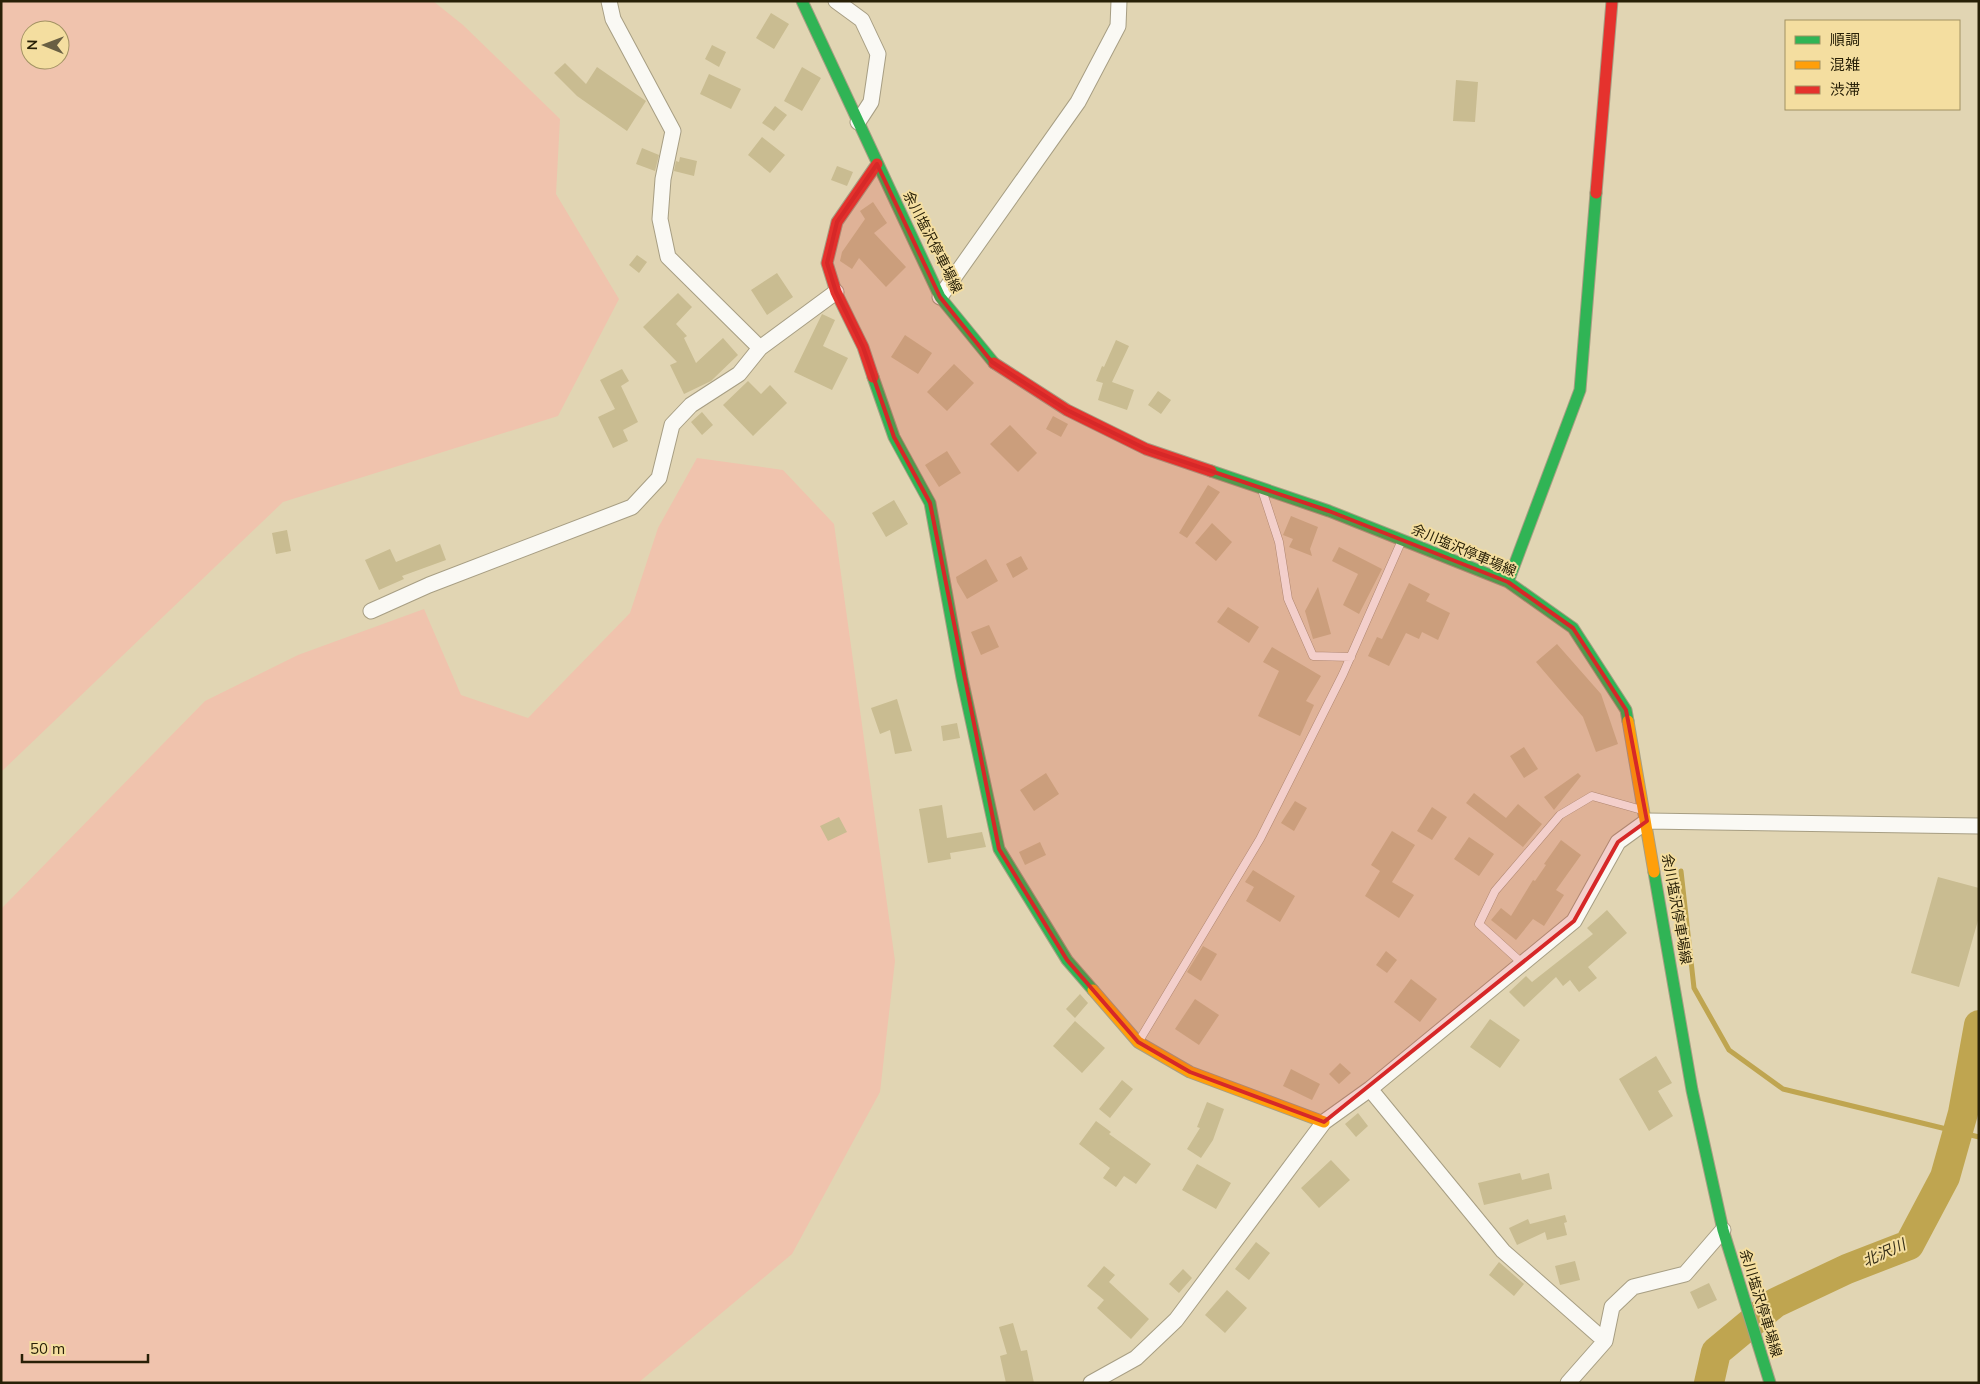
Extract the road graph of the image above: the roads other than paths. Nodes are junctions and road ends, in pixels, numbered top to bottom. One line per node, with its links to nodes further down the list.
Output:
1 (610, 1): 10 (street)
2 (802, 1): 6 (main road, 余川塩沢停車場線)
3 (836, 1): 6 (street)
4 (1120, 1): 9 (street)
5 (1612, 1): 13 (main road)
6 (858, 122): 7 (main road, 余川塩沢停車場線)
7 (877, 164): 8 (main road); 9 (main road, 余川塩沢停車場線)
8 (836, 292): 10 (street); 19 (main road)
9 (940, 296): 11 (main road, 余川塩沢停車場線)
10 (760, 348): 14 (street)
11 (1262, 488): 12 (main road, 余川塩沢停車場線); 15 (lane)
12 (1402, 540): 13 (main road, 余川塩沢停車場線); 15 (lane)
13 (1508, 582): 16 (main road, 余川塩沢停車場線)
14 (371, 611)
15 (1350, 657): 19 (lane)
16 (1646, 816): 17 (street); 18 (street); 18 (lane); 22 (main road, 余川塩沢停車場線)
17 (1979, 826)
18 (1523, 964): 20 (street)
19 (1138, 1042): 21 (main road)
20 (1370, 1089): 21 (street); 23 (street)
21 (1324, 1122): 25 (street)
22 (1723, 1230): 23 (street); 24 (main road, 余川塩沢停車場線)
23 (1605, 1340): 26 (street)
24 (1769, 1380)
25 (1091, 1383)
26 (1568, 1383)

